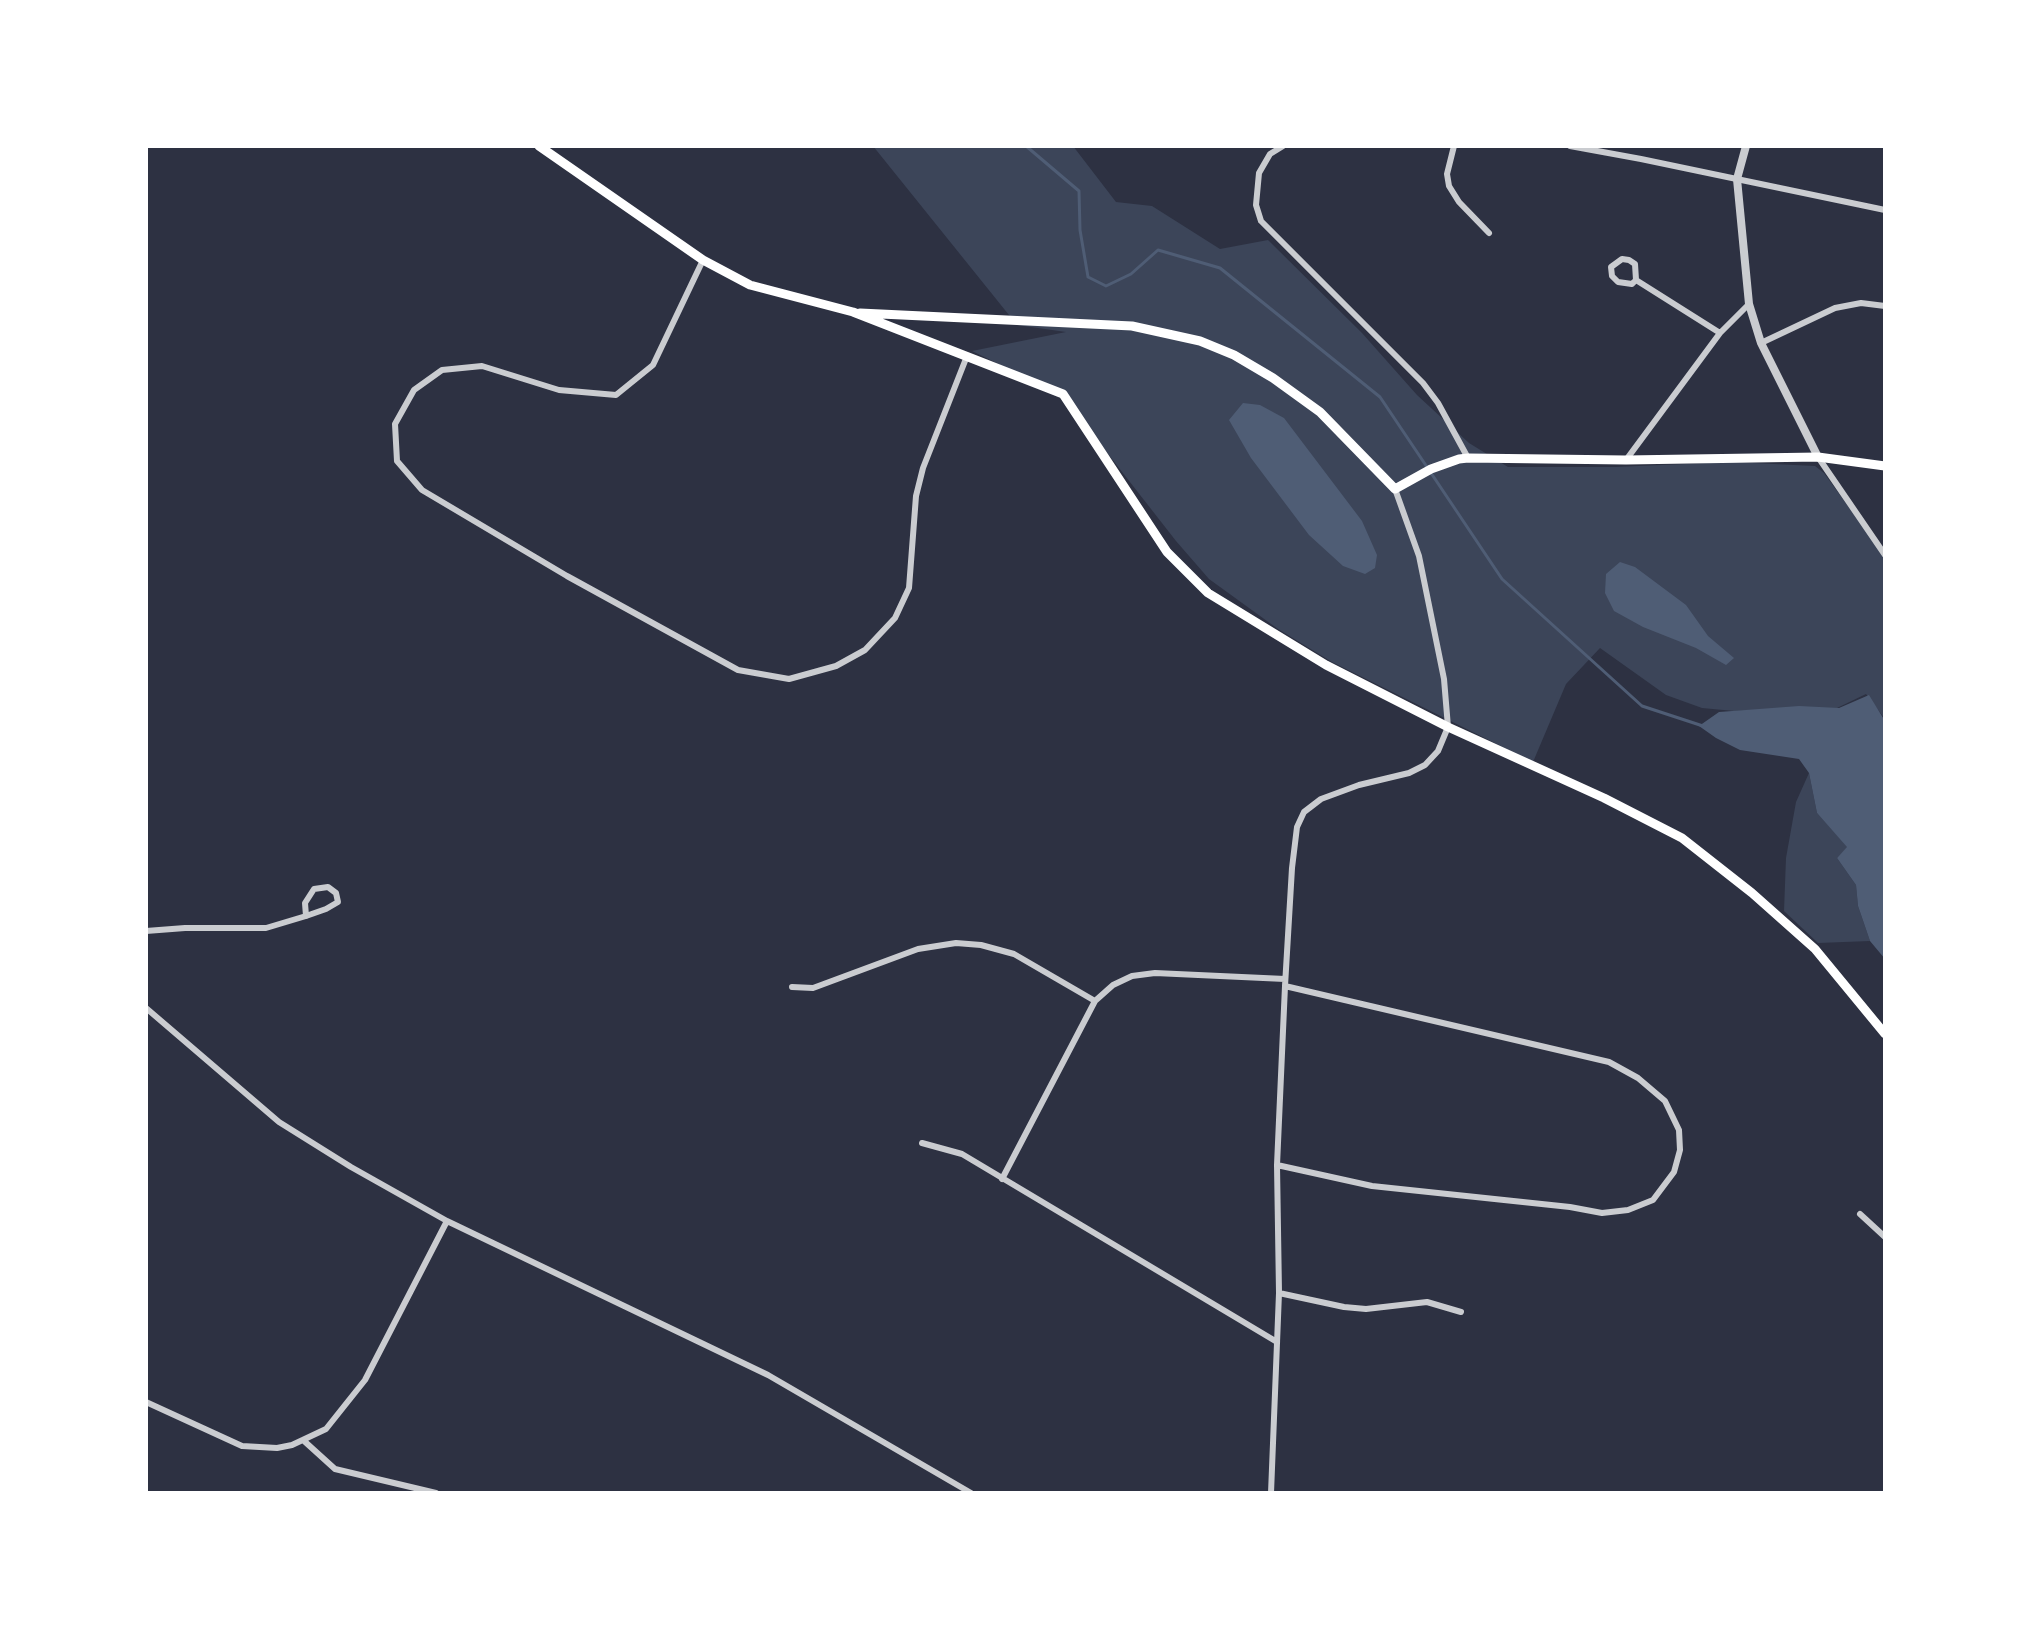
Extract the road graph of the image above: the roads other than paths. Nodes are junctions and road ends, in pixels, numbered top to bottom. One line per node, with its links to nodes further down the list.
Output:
1 (539, 146): 9 (main road)
2 (1283, 146): 18 (street)
3 (1454, 146): 8 (street)
4 (1570, 146): 6 (street)
5 (1746, 146): 6 (street)
6 (1737, 179): 7 (street); 11 (street)
7 (1885, 210)
8 (1489, 233)
9 (703, 260): 13 (main road); 16 (street)
10 (1636, 280): 10 (street); 14 (street)
11 (1749, 304): 14 (street); 15 (street)
12 (1885, 306): 15 (street)
13 (853, 312): 16 (main road); 21 (main road)
14 (1720, 333): 19 (street)
15 (1761, 343): 17 (street)
16 (967, 356): 23 (main road)
17 (1818, 457): 19 (main road); 20 (main road); 22 (street)
18 (1464, 458): 19 (main road); 21 (main road)
19 (1626, 460)
20 (1885, 466)
21 (1395, 489): 23 (street)
22 (1885, 555)
23 (1448, 727): 26 (street); 30 (main road)
24 (306, 916): 24 (street); 25 (street)
25 (146, 931)
26 (1285, 983): 28 (street); 32 (street); 32 (street)
27 (792, 987): 28 (street)
28 (1095, 1001): 33 (street)
29 (146, 1008): 35 (street)
30 (1885, 1034)
31 (922, 1143): 33 (street)
32 (1277, 1165): 37 (street)
33 (1002, 1179): 39 (street)
34 (1860, 1214): 36 (street)
35 (447, 1221): 41 (street); 43 (street)
36 (1885, 1237)
37 (1279, 1293): 38 (street); 39 (street)
38 (1461, 1312)
39 (1277, 1342): 44 (street)
40 (146, 1402): 41 (street)
41 (303, 1440): 42 (street)
42 (436, 1493)
43 (971, 1493)
44 (1271, 1493)

